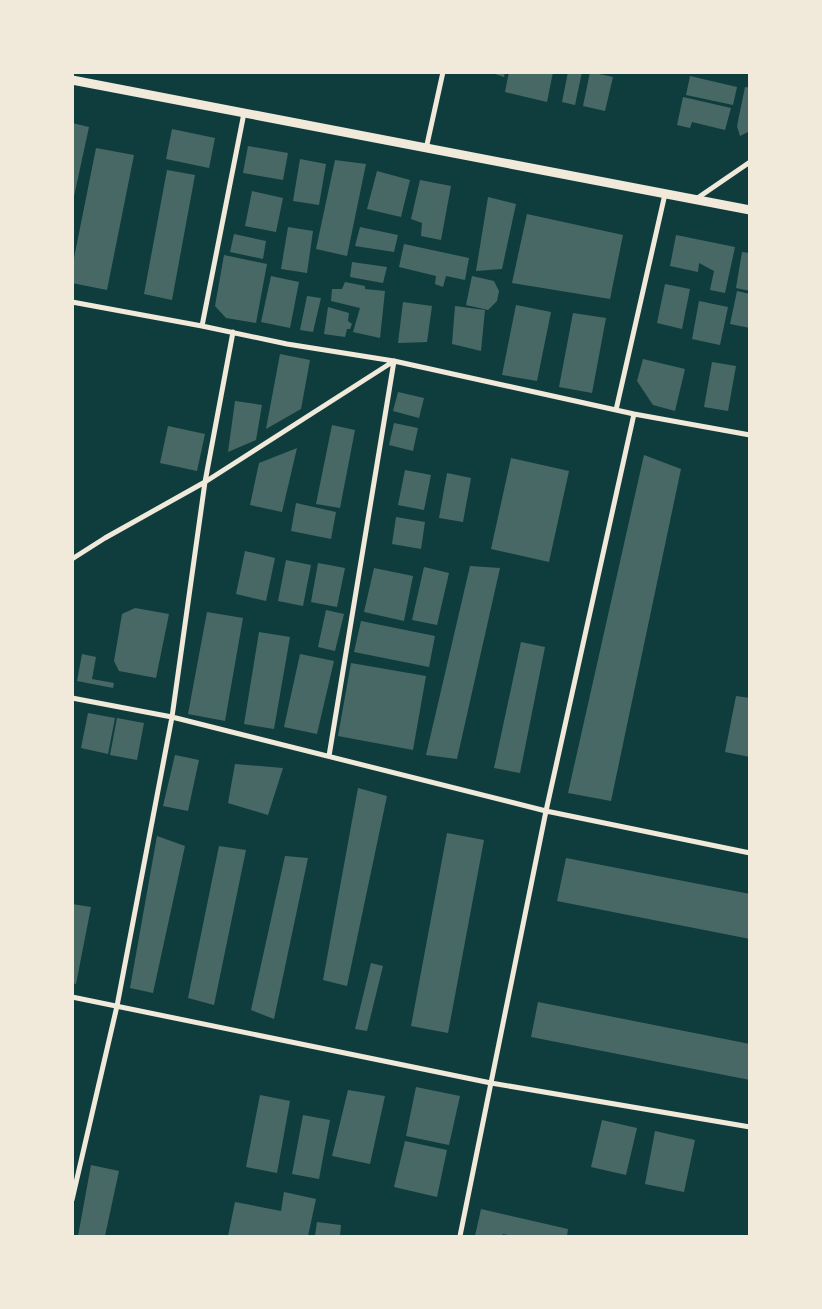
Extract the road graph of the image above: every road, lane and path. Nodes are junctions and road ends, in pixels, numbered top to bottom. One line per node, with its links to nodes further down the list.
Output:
1 (443, 72): 4 (street)
2 (72, 80): 3 (street)
3 (244, 113): 4 (street); 10 (street)
4 (426, 148): 6 (street)
5 (750, 162): 7 (street)
6 (664, 194): 7 (street); 13 (street)
7 (694, 200): 8 (street)
8 (750, 210)
9 (72, 302): 10 (street)
10 (202, 326): 11 (street)
11 (233, 332): 12 (street); 16 (street)
12 (394, 361): 13 (street); 16 (street); 20 (street)
13 (616, 410): 14 (street)
14 (634, 414): 15 (street); 21 (street)
15 (750, 436)
16 (205, 482): 17 (street); 19 (street)
17 (72, 559)
18 (72, 698): 19 (street)
19 (172, 718): 20 (street); 24 (street)
20 (329, 756): 21 (street)
21 (546, 811): 22 (street); 25 (street)
22 (750, 853)
23 (72, 998): 24 (street)
24 (117, 1006): 25 (street); 27 (street)
25 (491, 1082): 26 (street); 28 (street)
26 (750, 1127)
27 (72, 1200)
28 (460, 1236)

